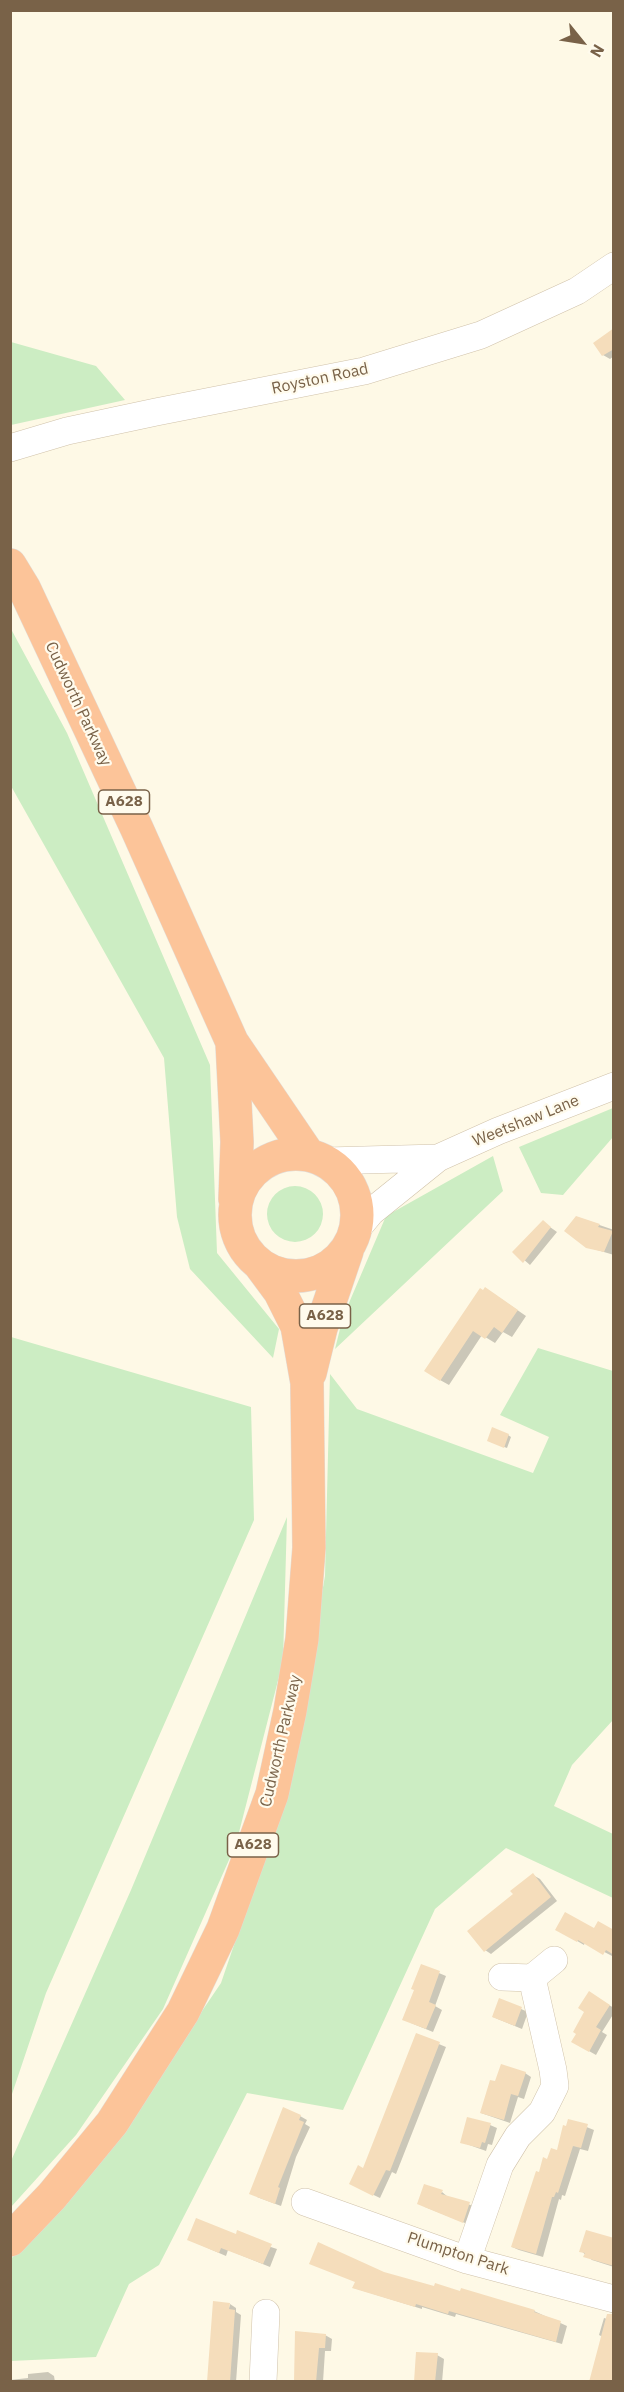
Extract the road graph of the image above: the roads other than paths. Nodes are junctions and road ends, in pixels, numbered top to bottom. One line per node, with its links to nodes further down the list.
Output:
1 (614, 266): 2 (street, Royston Road)
2 (10, 448)
3 (10, 565): 4 (highway, Cudworth Parkway / A628)
4 (232, 1042): 6 (highway, Cudworth Parkway / A628); 8 (highway, Cudworth Parkway / A628)
5 (614, 1086): 7 (street, Weetshaw Lane)
6 (318, 1158): 7 (street, Weetshaw Lane); 8 (highway); 9 (highway, Cudworth Parkway / A628)
7 (438, 1158): 9 (street, Weetshaw Lane)
8 (234, 1211): 10 (highway, Cudworth Parkway / A628)
9 (352, 1240): 10 (highway, Cudworth Parkway / A628); 11 (highway, Cudworth Parkway / A628)
10 (260, 1265): 11 (highway, Cudworth Parkway / A628)
11 (307, 1383): 16 (highway, Cudworth Parkway / A628)
12 (554, 1960): 14 (street)
13 (502, 1977): 14 (street)
14 (532, 1978): 17 (street)
15 (305, 2202): 17 (street, Plumpton Park)
16 (10, 2240)
17 (467, 2260): 18 (street, Plumpton Park)
18 (614, 2299)
19 (266, 2313): 20 (street)
20 (262, 2382)

